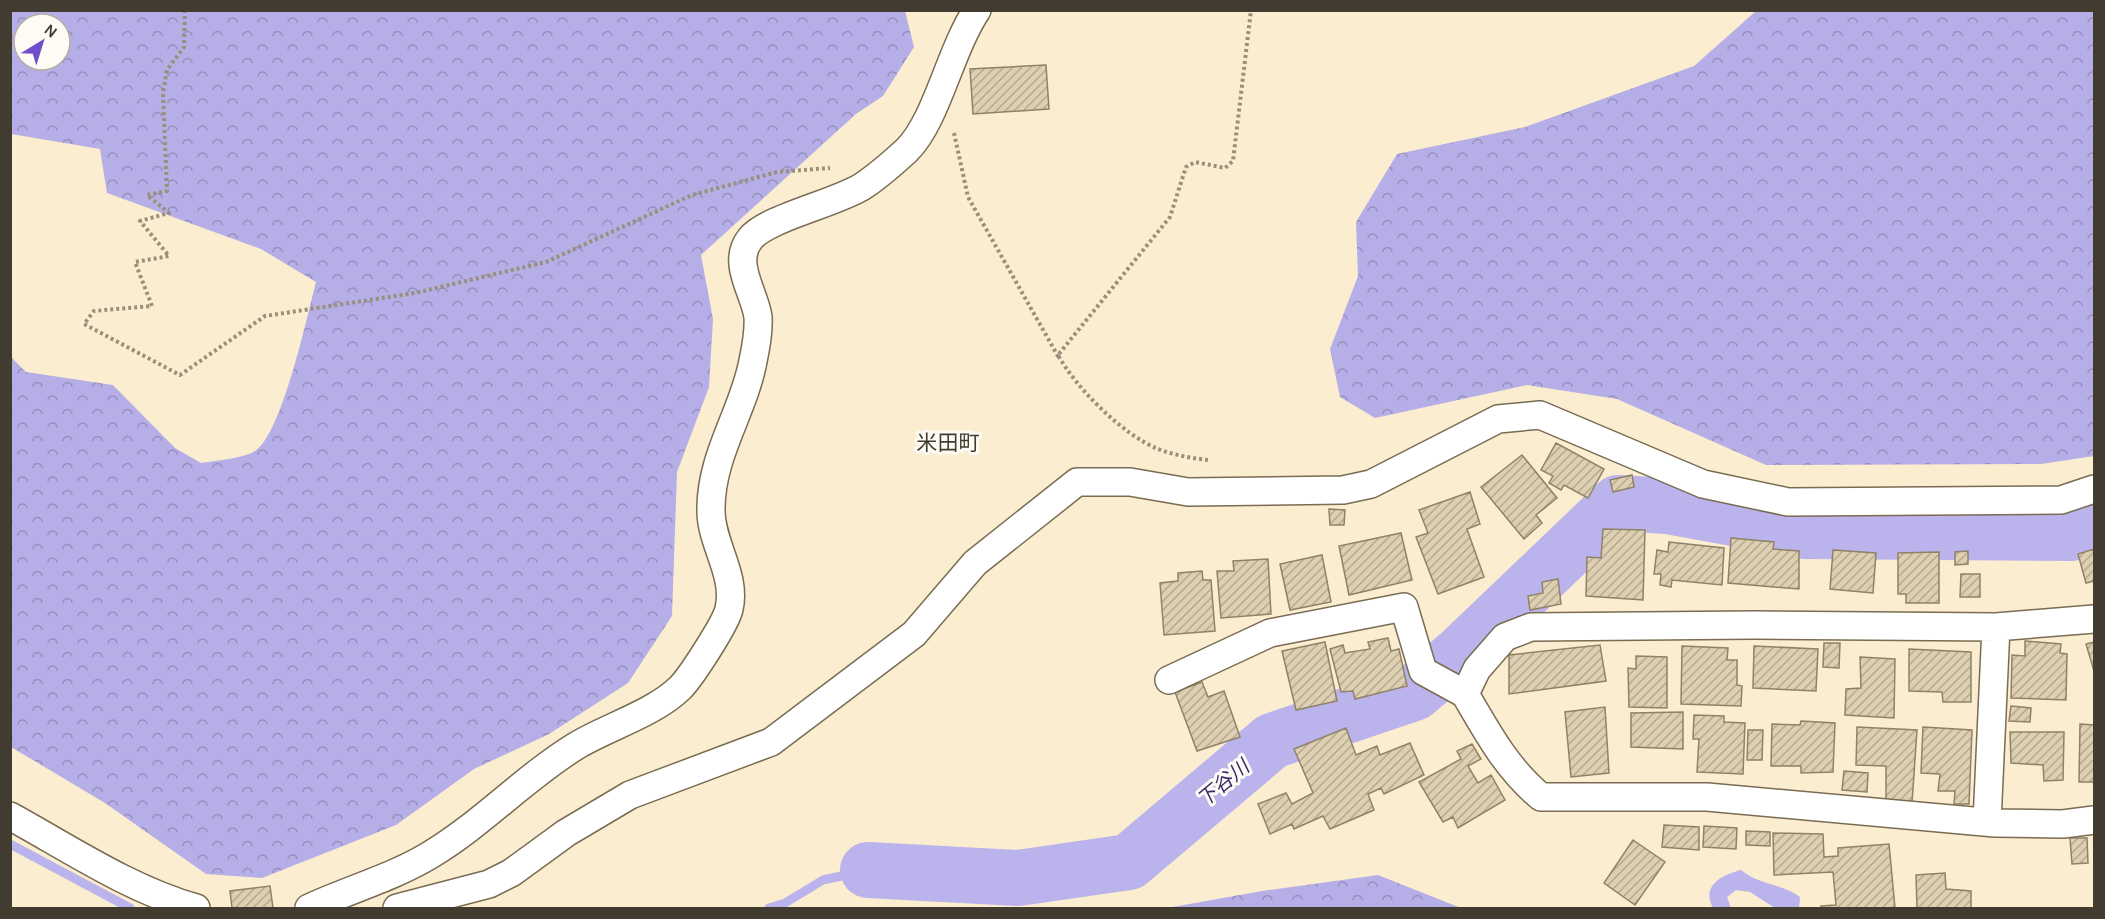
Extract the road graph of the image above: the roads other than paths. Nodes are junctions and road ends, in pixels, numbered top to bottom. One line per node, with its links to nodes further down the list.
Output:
1 (950, 10): 3 (street)
2 (977, 10): 3 (street)
3 (955, 50): 13 (street)
4 (2094, 489): 14 (street)
5 (2094, 619): 6 (street)
6 (1996, 627): 8 (street); 11 (street)
7 (1169, 680): 8 (street)
8 (1465, 694): 11 (street)
9 (10, 816): 12 (street)
10 (2094, 820): 11 (street)
11 (1987, 822)
12 (196, 909)
13 (309, 909)
14 (397, 909)

